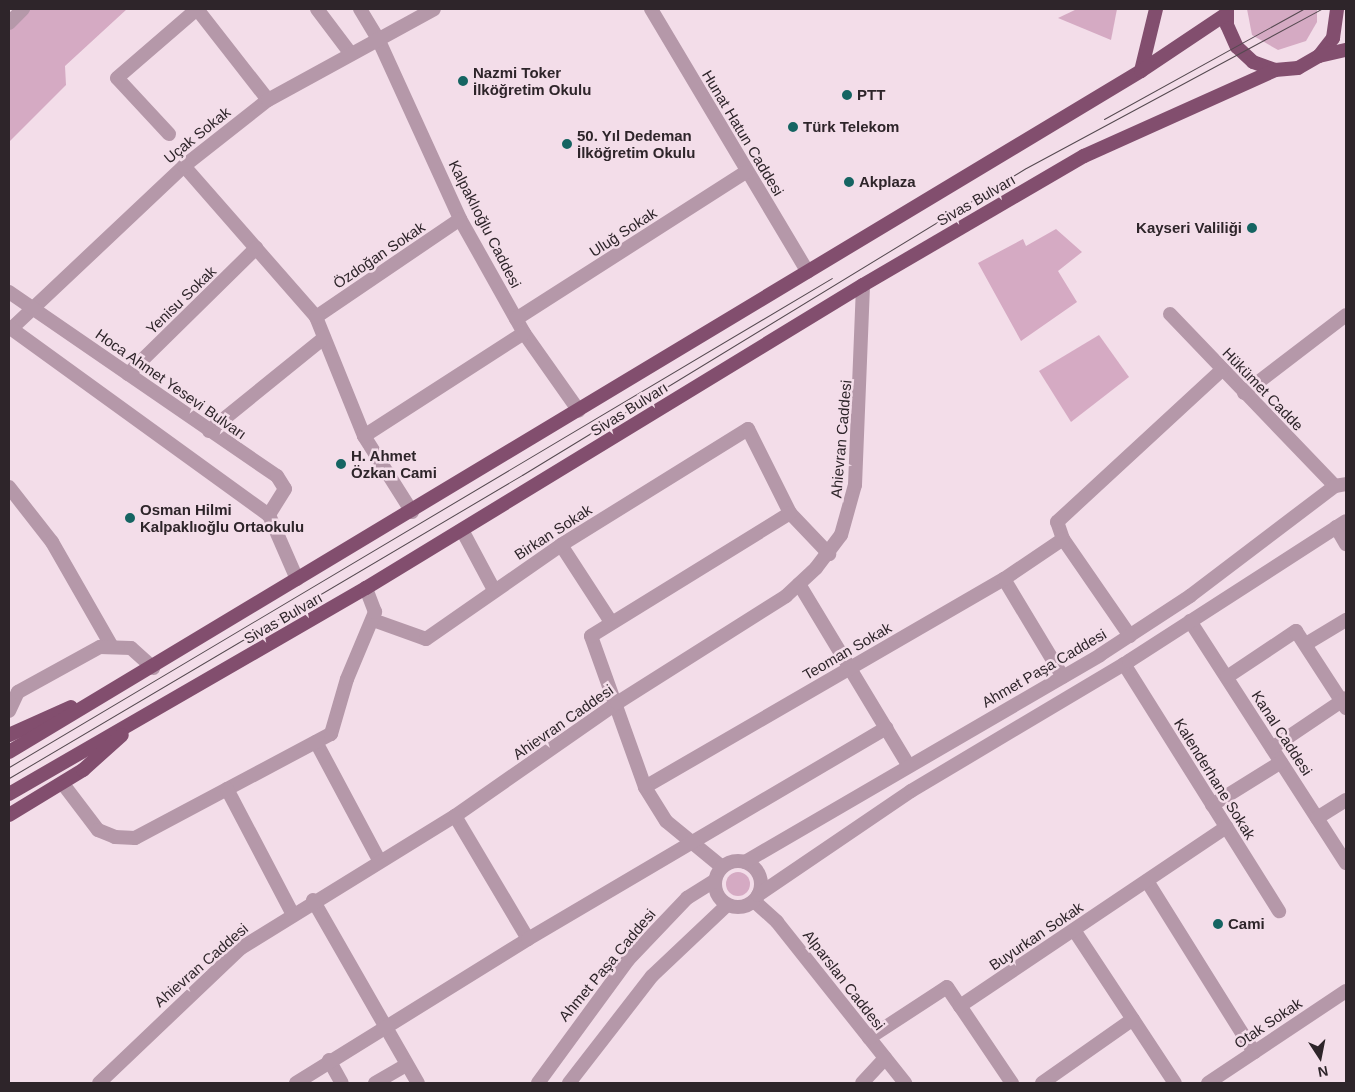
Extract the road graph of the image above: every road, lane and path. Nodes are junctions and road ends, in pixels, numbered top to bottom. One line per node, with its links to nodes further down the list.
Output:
1 (197, 9): 17 (street); 18 (street)
2 (317, 9): 13 (street)
3 (360, 9): 11 (street, Kalpaklıoğlu Caddesi)
4 (434, 9): 11 (street, Uçak Sokak)
5 (651, 9): 20 (street, Hunat Hatun Caddesi)
6 (1156, 9): 16 (highway)
7 (1337, 9): 14 (highway)
8 (19, 10): 10 (street)
9 (1226, 11): 15 (highway); 16 (highway, Sivas Bulvarı)
10 (9, 23)
11 (379, 41): 13 (street, Uçak Sokak); 21 (street, Kalpaklıoğlu Caddesi)
12 (1346, 50): 14 (highway)
13 (351, 54): 17 (street, Uçak Sokak)
14 (1319, 56): 15 (highway)
15 (1275, 70): 24 (highway, Sivas Bulvarı)
16 (1141, 71): 23 (highway, Sivas Bulvarı)
17 (268, 100): 19 (street, Uçak Sokak)
18 (169, 134)
19 (184, 166): 22 (street); 26 (street, Uçak Sokak)
20 (746, 172): 23 (street, Hunat Hatun Caddesi); 30 (street, Uluğ Sokak)
21 (460, 219): 29 (street, Özdoğan Sokak); 30 (street, Kalpaklıoğlu Caddesi)
22 (256, 248): 29 (street); 35 (street, Yenisu Sokak)
23 (808, 272): 37 (highway, Sivas Bulvarı)
24 (862, 285): 46 (highway, Sivas Bulvarı); 50 (street, Ahievran Caddesi)
25 (9, 292): 26 (street, Hoca Ahmet Yesevi Bulvarı)
26 (31, 306): 31 (street, Uçak Sokak); 35 (street, Hoca Ahmet Yesevi Bulvarı)
27 (1170, 314): 34 (street, Hükümet Cadde)
28 (1346, 315): 36 (street)
29 (316, 317): 33 (street)
30 (516, 319): 32 (street, Kalpaklıoğlu Caddesi)
31 (10, 328): 44 (street)
32 (524, 333): 37 (street, Kalpaklıoğlu Caddesi); 39 (street)
33 (324, 338): 38 (street); 39 (street)
34 (1222, 370): 36 (street, Hükümet Cadde); 47 (street)
35 (128, 374): 38 (street, Hoca Ahmet Yesevi Bulvarı)
36 (1244, 394): 40 (street, Hükümet Cadde)
37 (579, 411): 42 (highway, Sivas Bulvarı)
38 (209, 431): 44 (street, Hoca Ahmet Yesevi Bulvarı)
39 (364, 436): 42 (street)
40 (1340, 485): 60 (street, Ahmet Paşa Caddesi)
41 (9, 487): 62 (street)
42 (412, 512): 51 (highway, Sivas Bulvarı)
43 (790, 513): 49 (street, Birkan Sokak); 50 (street); 59 (street)
44 (269, 515): 51 (street)
45 (1341, 524): 48 (street); 58 (street)
46 (462, 530): 54 (highway, Sivas Bulvarı); 55 (street)
47 (1063, 539): 52 (street, Teoman Sokak); 60 (street)
48 (1346, 544)
49 (562, 545): 55 (street, Birkan Sokak); 59 (street)
50 (829, 554): 53 (street, Ahievran Caddesi)
51 (297, 579): 64 (highway, Sivas Bulvarı)
52 (1004, 580): 65 (street, Teoman Sokak); 66 (street)
53 (799, 584): 65 (street); 69 (street, Ahievran Caddesi)
54 (366, 588): 56 (street); 71 (highway, Sivas Bulvarı)
55 (494, 590): 56 (street, Birkan Sokak)
56 (373, 620): 74 (street)
57 (1346, 620): 61 (street)
58 (1190, 621): 63 (street); 67 (street, Kanal Caddesi)
59 (611, 622): 69 (street)
60 (1130, 636): 66 (street, Ahmet Paşa Caddesi)
61 (1306, 644): 67 (street); 68 (street)
62 (111, 645): 64 (street); 70 (street)
63 (1124, 664): 84 (street, Kalenderhane Sokak); 96 (street)
64 (153, 668): 73 (highway); 76 (highway, Sivas Bulvarı)
65 (850, 669): 72 (street); 80 (street, Teoman Sokak)
66 (1063, 677): 78 (street, Ahmet Paşa Caddesi)
67 (1227, 677): 75 (street, Kanal Caddesi)
68 (1345, 702): 75 (street)
69 (617, 703): 80 (street); 86 (street, Ahievran Caddesi)
70 (9, 712)
71 (145, 714): 79 (highway); 82 (highway, Sivas Bulvarı)
72 (886, 728): 78 (street); 89 (street)
73 (9, 735)
74 (316, 742): 81 (street); 90 (street)
75 (1272, 748): 77 (street, Kanal Caddesi)
76 (9, 752)
77 (1281, 762): 84 (street); 87 (street, Kanal Caddesi)
78 (908, 765): 91 (street, Ahmet Paşa Caddesi)
79 (63, 784): 81 (street); 85 (highway)
80 (645, 787): 89 (street)
81 (227, 789): 100 (street)
82 (9, 794)
83 (1346, 800): 87 (street)
84 (1212, 804): 88 (street, Kalenderhane Sokak)
85 (9, 815)
86 (455, 816): 90 (street, Ahievran Caddesi); 102 (street)
87 (1317, 818): 92 (street, Kanal Caddesi)
88 (1226, 827): 95 (street, Buyurkan Sokak); 99 (street, Kalenderhane Sokak)
89 (691, 843): 93 (street); 102 (street)
90 (379, 860): 97 (street, Ahievran Caddesi)
91 (745, 862): 93 (street); 96 (street)
92 (1346, 863)
93 (722, 867): 94 (street)
94 (714, 881): 98 (street); 117 (street, Ahmet Paşa Caddesi)
95 (1147, 881): 101 (street, Buyurkan Sokak); 108 (street)
96 (756, 898): 98 (street); 107 (street, Alparslan Caddesi)
97 (313, 900): 100 (street, Ahievran Caddesi); 106 (street)
98 (727, 905): 118 (street)
99 (1279, 911)
100 (292, 913): 112 (street, Ahievran Caddesi)
101 (1074, 930): 104 (street, Buyurkan Sokak); 105 (street)
102 (528, 939): 106 (street)
103 (1346, 991): 108 (street, Otak Sokak)
104 (960, 1006): 107 (street); 121 (street)
105 (1132, 1019): 122 (street); 123 (street)
106 (384, 1027): 110 (street); 111 (street)
107 (869, 1038): 109 (street, Alparslan Caddesi)
108 (1254, 1052): 124 (street, Otak Sokak)
109 (885, 1058): 119 (street); 120 (street, Alparslan Caddesi)
110 (329, 1060): 113 (street); 114 (street)
111 (406, 1065): 115 (street); 116 (street)
112 (99, 1083)
113 (296, 1083)
114 (342, 1083)
115 (374, 1083)
116 (418, 1083)
117 (538, 1083)
118 (569, 1083)
119 (862, 1083)
120 (905, 1083)
121 (1012, 1083)
122 (1042, 1083)
123 (1175, 1083)
124 (1208, 1083)

